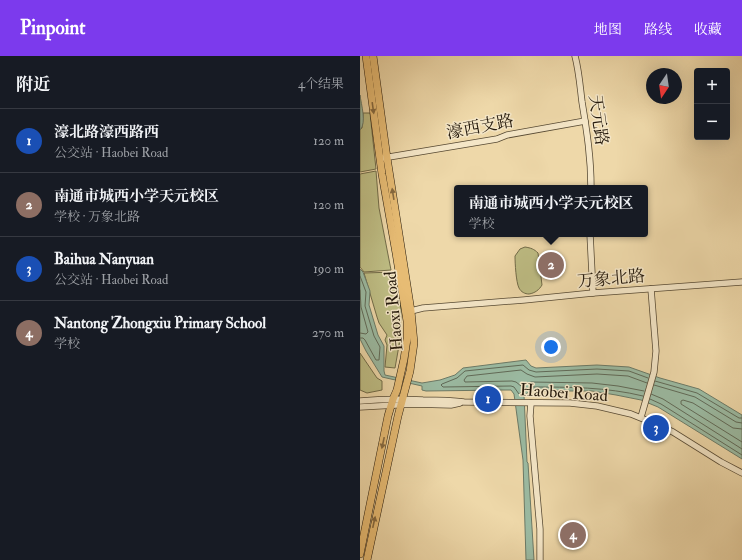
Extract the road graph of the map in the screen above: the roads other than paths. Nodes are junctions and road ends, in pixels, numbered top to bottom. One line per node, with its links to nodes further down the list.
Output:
1 (366, 56): 5 (main road, Haoxi Road, one-way to 5)
2 (373, 56): 5 (main road, Haoxi Road)
3 (576, 56): 4 (street, 天元路)
4 (585, 121): 5 (street, 濠西支路); 6 (street, 天元路)
5 (384, 158): 11 (main road, Haoxi Road, one-way to 5); 13 (main road, Haoxi Road)
6 (591, 185)
7 (590, 237): 10 (street)
8 (742, 282): 9 (street, 万象北路)
9 (651, 289): 10 (street, 万象北路); 17 (street)
10 (593, 293): 11 (street, 万象北路)
11 (411, 311): 14 (main road, Haoxi Road)
12 (360, 401): 13 (street, Haobei Road)
13 (392, 402): 14 (street, Haobei Road); 16 (street, Haobei Road); 19 (main road, Haoxi Road, one-way to 19)
14 (402, 402): 15 (street, Haobei Road); 20 (main road, Haoxi Road, one-way to 14)
15 (530, 403): 17 (street, Haobei Road); 21 (street)
16 (360, 407)
17 (641, 417): 18 (street, Haobei Road)
18 (742, 473)
19 (360, 554)
20 (367, 560)
21 (540, 560)

